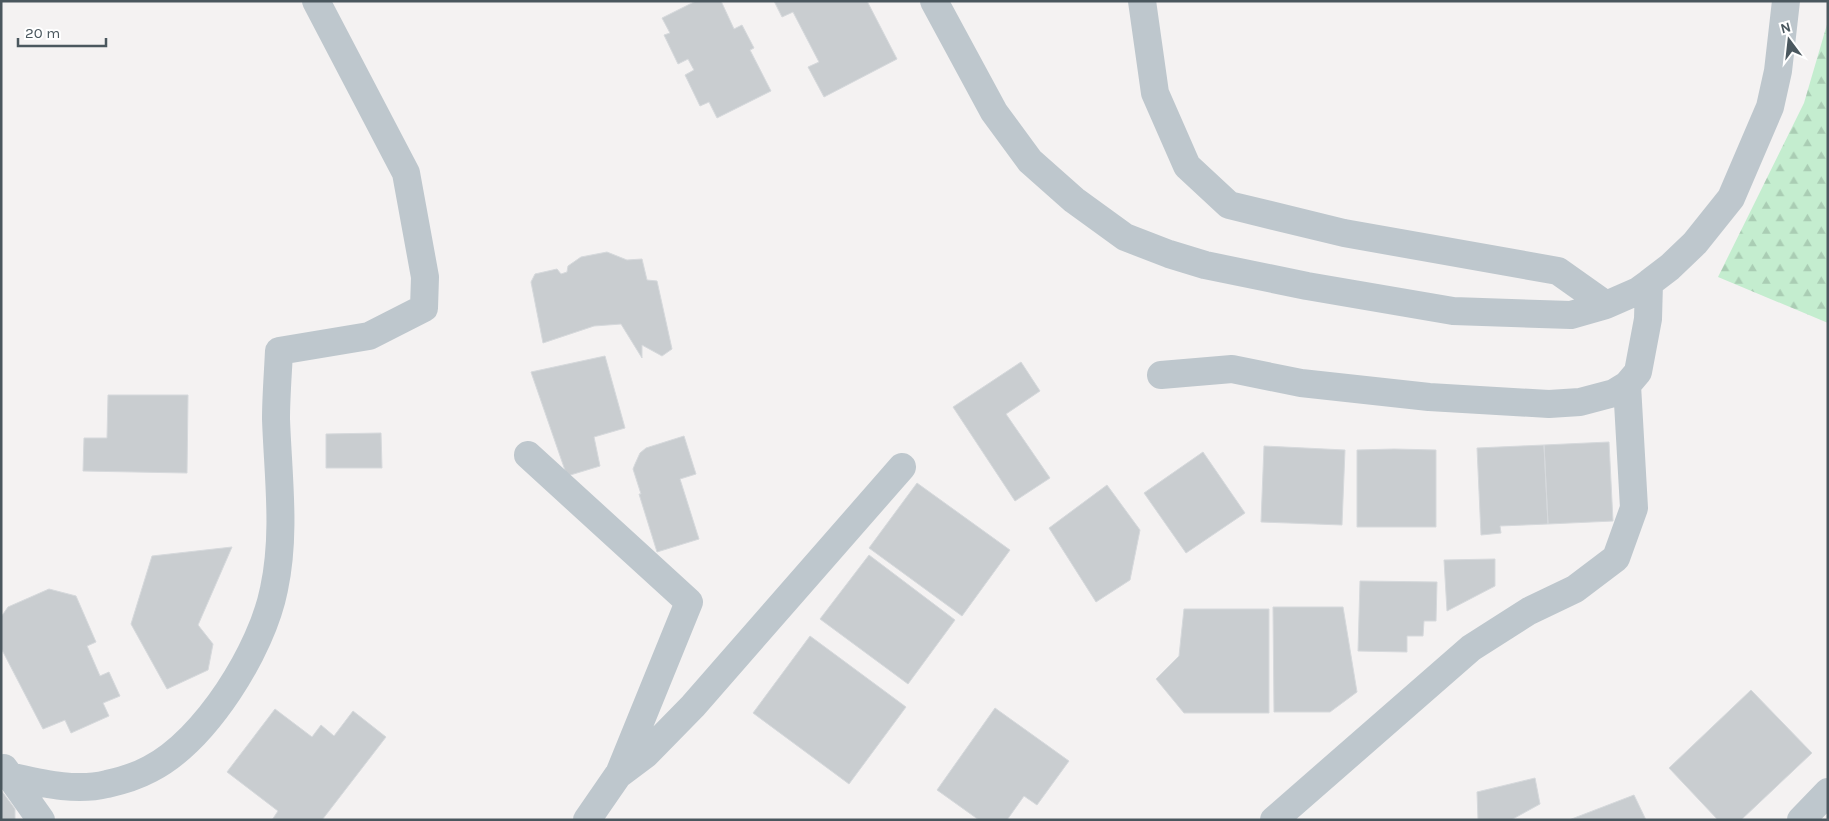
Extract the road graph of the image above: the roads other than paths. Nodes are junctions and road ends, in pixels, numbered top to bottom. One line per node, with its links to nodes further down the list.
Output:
1 (316, 1): 11 (street)
2 (934, 1): 6 (street)
3 (1142, 1): 6 (street)
4 (1786, 1): 5 (street)
5 (1649, 283): 6 (street); 8 (street)
6 (1606, 305)
7 (1162, 375): 8 (street)
8 (1627, 385): 16 (street)
9 (528, 455): 12 (street)
10 (902, 466): 12 (street)
11 (5, 771): 14 (street)
12 (618, 775): 15 (street)
13 (1828, 792): 17 (street)
14 (42, 820)
15 (587, 820)
16 (1274, 820)
17 (1801, 820)

